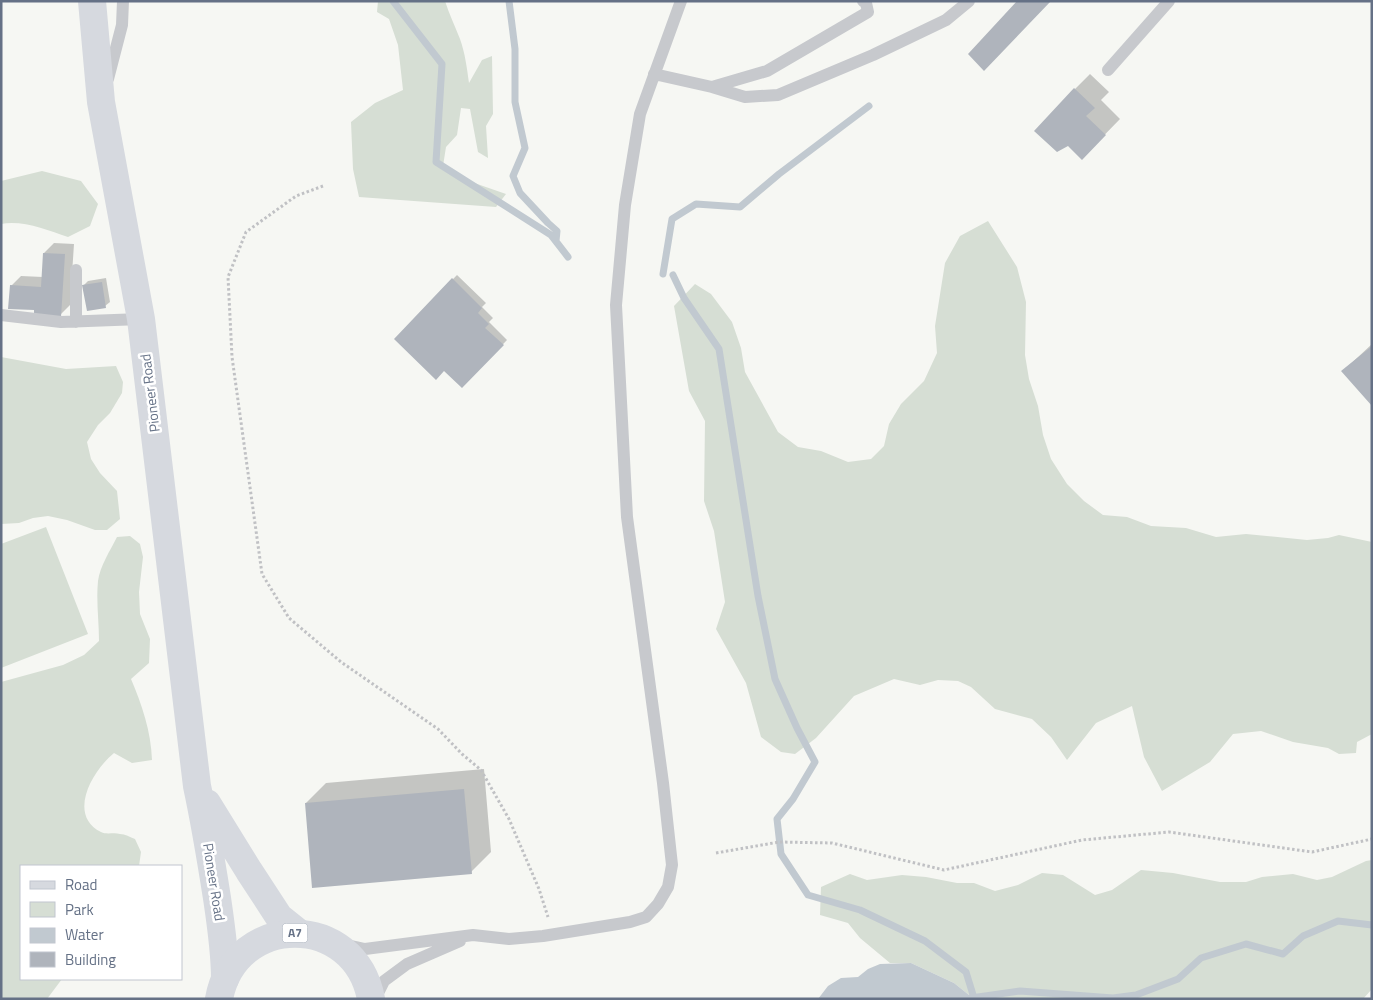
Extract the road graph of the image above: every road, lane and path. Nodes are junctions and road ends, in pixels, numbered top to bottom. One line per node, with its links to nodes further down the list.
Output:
1 (92, 1): 10 (main road, Pioneer Road)
2 (123, 1): 10 (lane)
3 (681, 1): 8 (lane)
4 (863, 1): 9 (lane)
5 (969, 1): 9 (lane)
6 (1169, 1): 7 (lane)
7 (1108, 70)
8 (654, 74): 9 (lane); 20 (lane)
9 (712, 87)
10 (101, 102): 14 (main road, Pioneer Road)
11 (323, 186): 20 (path)
12 (76, 270): 15 (lane)
13 (1, 315): 15 (lane)
14 (141, 319): 15 (lane); 16 (main road, Pioneer Road)
15 (76, 322)
16 (197, 786): 19 (main road, Pioneer Road); 23 (main road, Pioneer Road)
17 (1372, 839): 18 (path)
18 (716, 853)
19 (299, 933): 22 (main road, A7); 23 (main road, A7)
20 (554, 934): 21 (lane)
21 (474, 935): 22 (lane); 24 (lane)
22 (334, 943): 24 (main road, A7)
23 (220, 993)
24 (373, 999)

